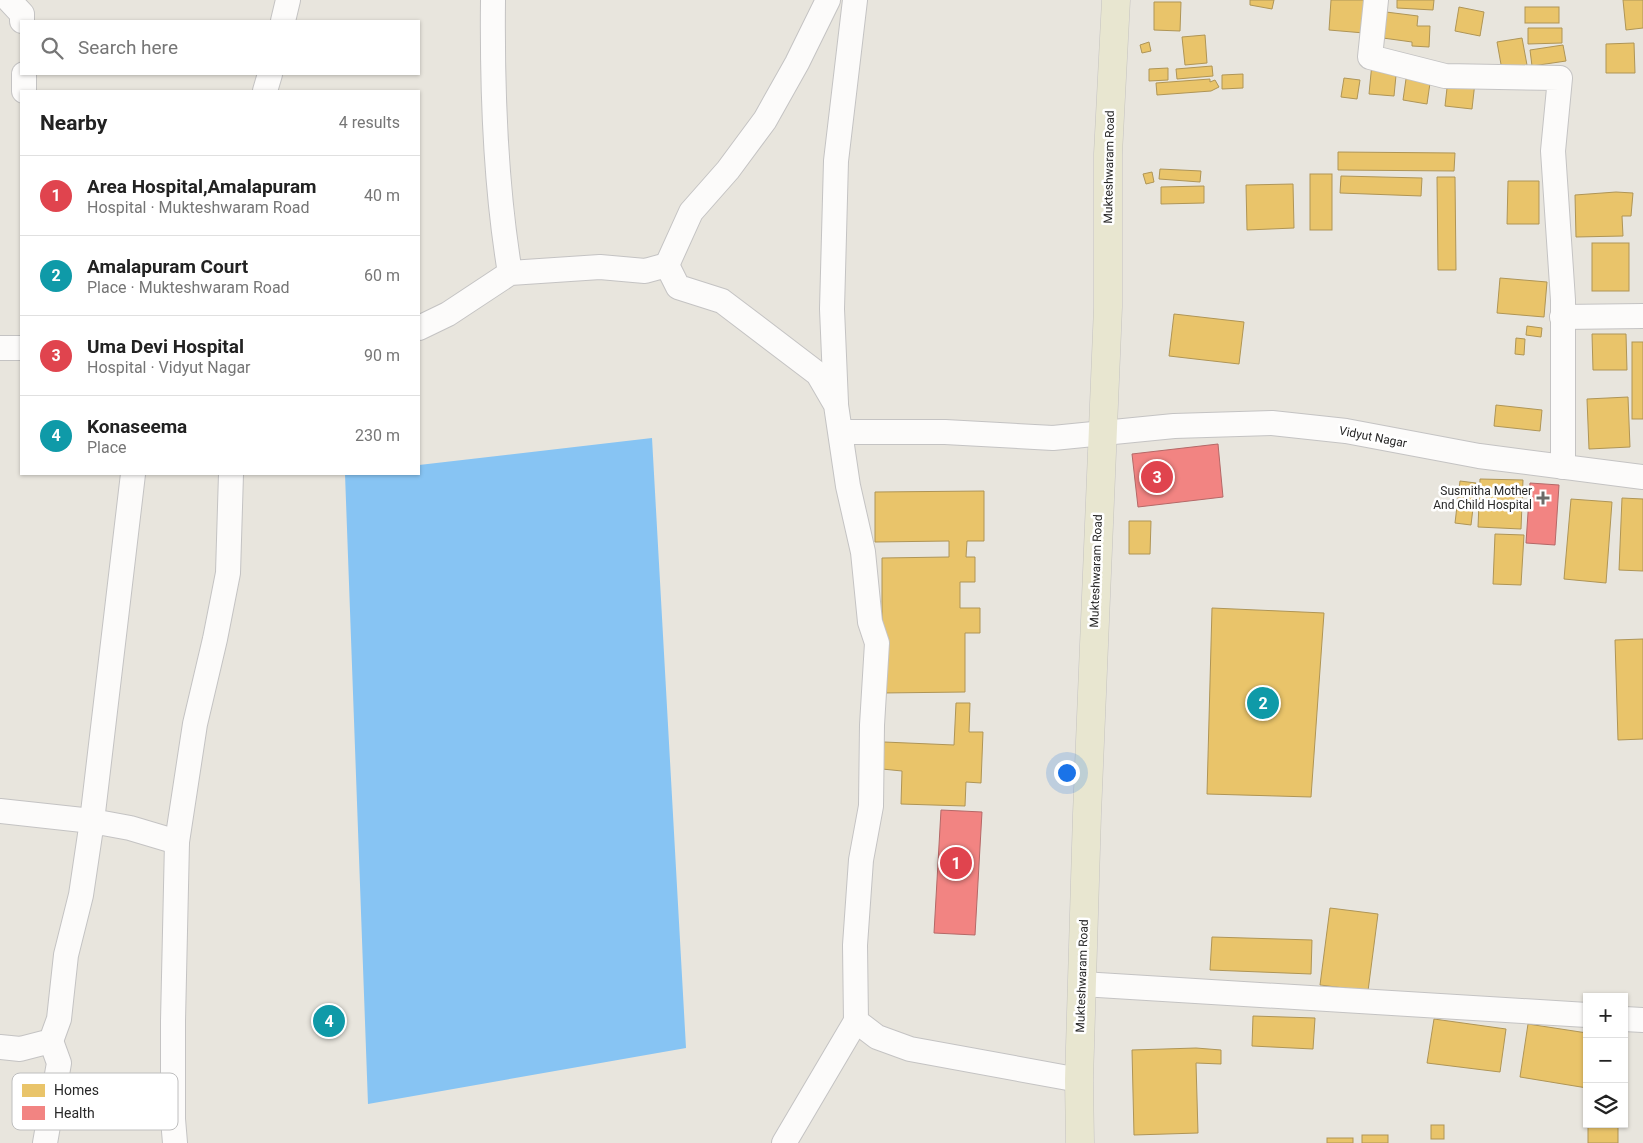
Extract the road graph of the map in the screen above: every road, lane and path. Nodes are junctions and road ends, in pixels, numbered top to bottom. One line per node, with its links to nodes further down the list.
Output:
1 (9, 0): 8 (street)
2 (288, 0): 9 (street)
3 (493, 0): 15 (street)
4 (828, 0): 14 (street)
5 (855, 0): 21 (street)
6 (1116, 0): 23 (main road, Mukteshwaram Road)
7 (1376, 0): 17 (street)
8 (22, 20)
9 (283, 20)
10 (24, 75): 12 (street)
11 (270, 75): 13 (street)
12 (24, 90)
13 (265, 90)
14 (667, 265): 15 (street); 21 (street)
15 (510, 273): 18 (street)
16 (1643, 316): 17 (street)
17 (1562, 317): 24 (street)
18 (420, 328)
19 (0, 348): 20 (street)
20 (20, 348)
21 (836, 405): 22 (street)
22 (840, 432): 23 (street, Vidyut Nagar); 35 (street)
23 (1102, 432): 24 (street, Vidyut Nagar); 31 (main road, Mukteshwaram Road)
24 (1563, 467): 27 (street, Vidyut Nagar)
25 (133, 475): 29 (street)
26 (231, 475): 30 (street)
27 (1643, 477)
28 (0, 811): 29 (street)
29 (92, 821): 30 (street); 36 (street)
30 (177, 842): 39 (street)
31 (1082, 984): 32 (street); 40 (main road, Mukteshwaram Road)
32 (1583, 1015)
33 (1628, 1019): 34 (street)
34 (1643, 1020)
35 (856, 1021): 40 (street); 45 (street)
36 (51, 1041): 37 (street); 38 (street)
37 (0, 1047)
38 (57, 1073)
39 (173, 1073)
40 (1079, 1080): 46 (main road, Mukteshwaram Road)
41 (48, 1130): 43 (street)
42 (174, 1130): 44 (street)
43 (46, 1143)
44 (175, 1143)
45 (784, 1143)
46 (1080, 1143)

